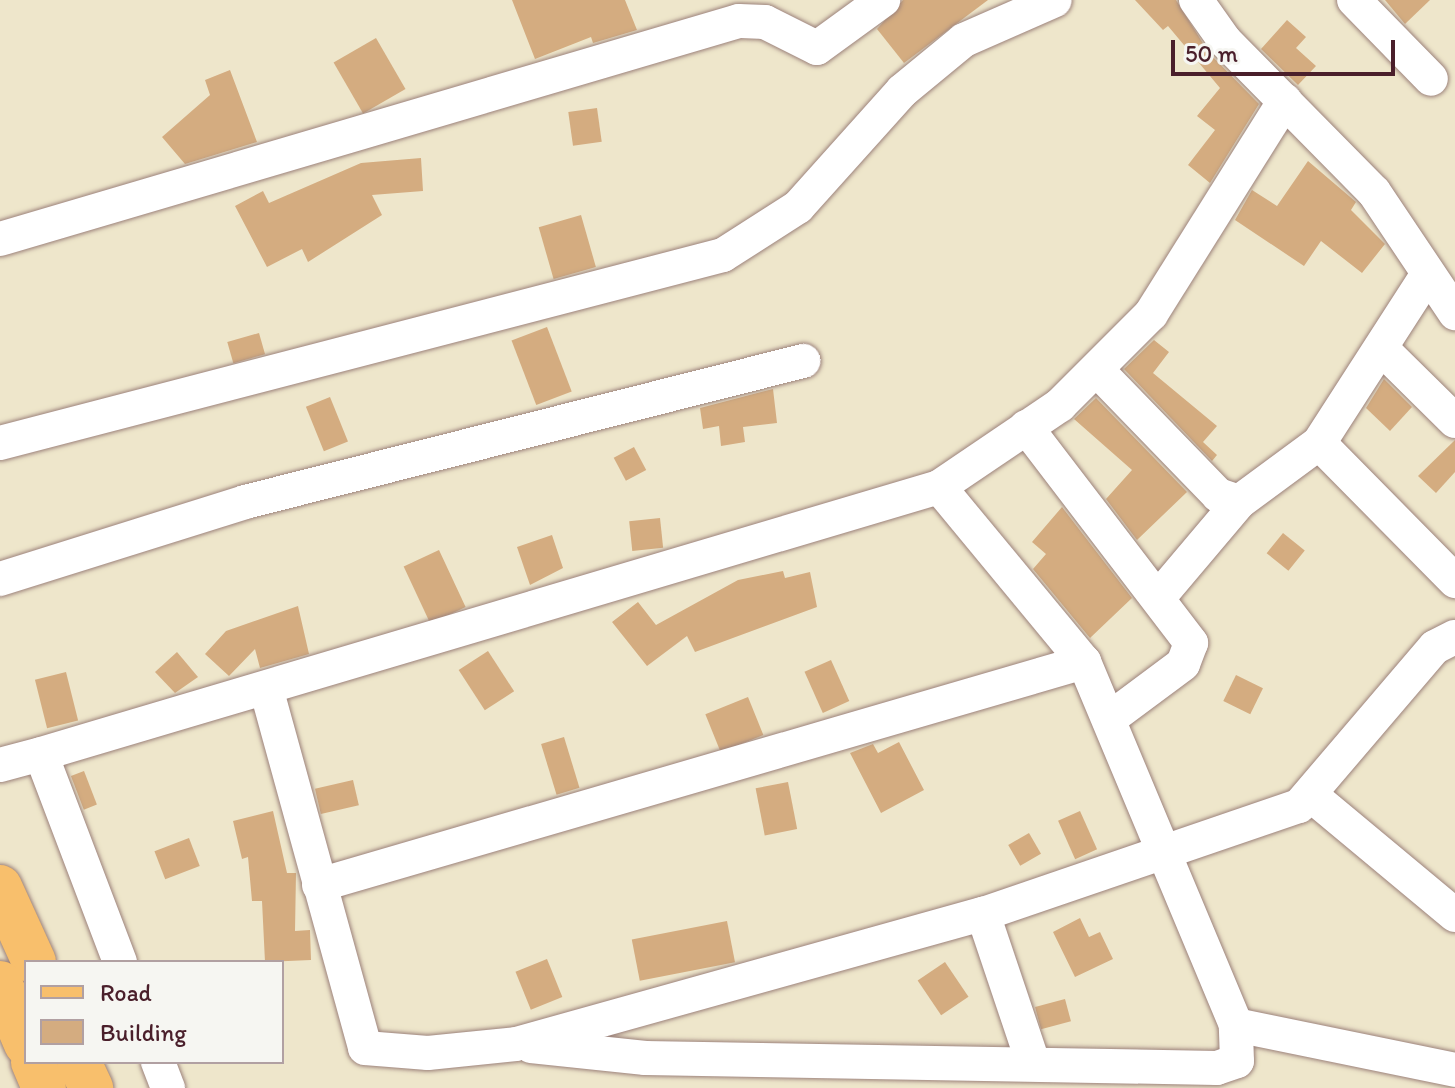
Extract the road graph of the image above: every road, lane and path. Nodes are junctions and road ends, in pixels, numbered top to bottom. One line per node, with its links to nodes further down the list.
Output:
1 (883, 0): 7 (street)
2 (1055, 0): 15 (street)
3 (1196, 0): 6 (street)
4 (1354, 0): 5 (street)
5 (1431, 79)
6 (1285, 100): 8 (street); 12 (street)
7 (0, 239)
8 (1428, 274): 9 (street); 10 (street)
9 (1455, 313)
10 (1381, 348): 13 (street); 16 (street)
11 (803, 361): 19 (street)
12 (1097, 370): 14 (street); 18 (street)
13 (1455, 421)
14 (1026, 427): 17 (street); 21 (street)
15 (0, 443)
16 (1319, 443): 18 (street); 20 (street)
17 (939, 487): 23 (street); 24 (street)
18 (1239, 502): 21 (street)
19 (0, 579)
20 (1455, 581)
21 (1158, 598): 25 (street)
22 (1455, 637): 28 (street)
23 (1084, 662): 25 (street); 30 (street)
24 (266, 688): 26 (street); 30 (street)
25 (1112, 717): 29 (street)
26 (41, 754): 27 (street); 35 (street)
27 (0, 765)
28 (1312, 796): 29 (street); 33 (street)
29 (1168, 852): 32 (street); 37 (street)
30 (319, 885): 39 (street)
31 (0, 887): 34 (main road)
32 (983, 914): 39 (street); 40 (street)
33 (1455, 915)
34 (33, 960)
35 (119, 960)
36 (0, 983): 38 (main road)
37 (1236, 1025): 40 (street); 42 (street)
38 (24, 1039)
39 (516, 1044): 40 (street)
40 (1032, 1060)
41 (159, 1064): 43 (street)
42 (1455, 1070)
43 (168, 1088)

